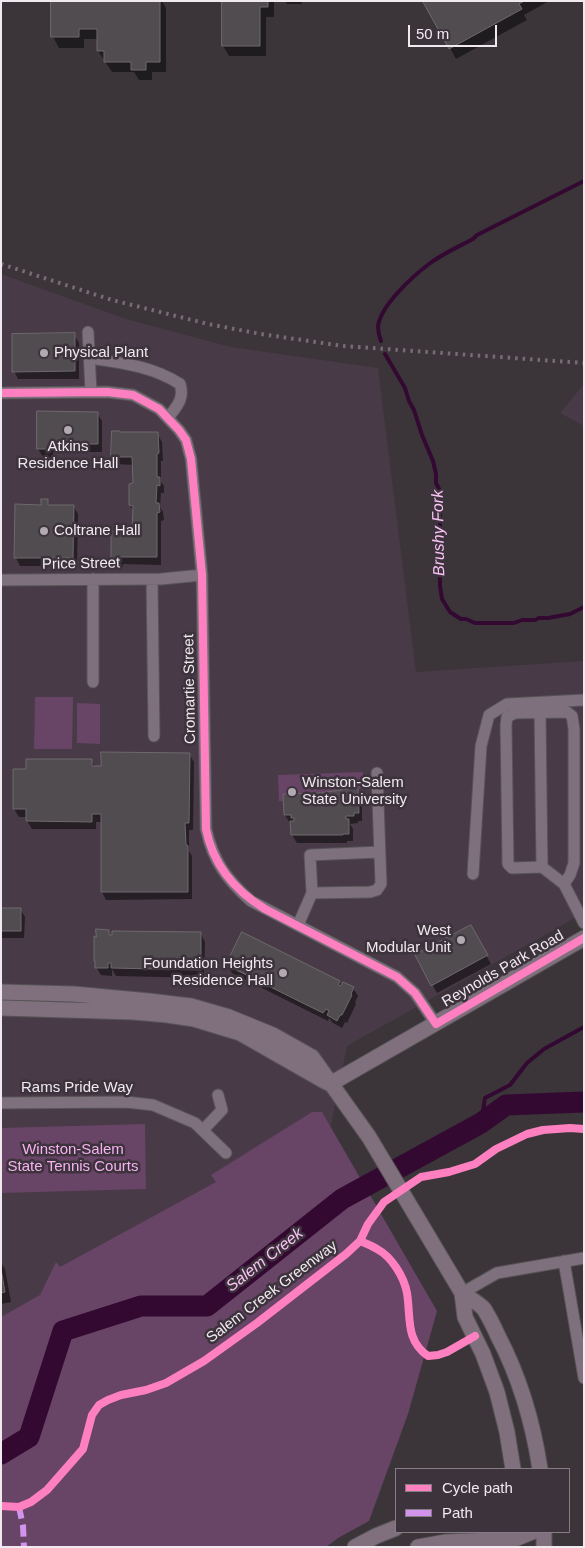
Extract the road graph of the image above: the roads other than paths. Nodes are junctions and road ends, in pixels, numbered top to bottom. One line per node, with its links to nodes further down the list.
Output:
1 (88, 332): 2 (street)
2 (89, 358): 3 (street); 5 (street)
3 (91, 392): 4 (street, Cromartie Street); 5 (street, Cromartie Street)
4 (1, 393)
5 (168, 418): 6 (street, Cromartie Street)
6 (202, 575): 8 (street, Price Street); 21 (street, Cromartie Street)
7 (93, 579): 8 (street, Price Street); 9 (street, Price Street); 10 (street)
8 (157, 579): 13 (street)
9 (1, 580)
10 (93, 682)
11 (584, 700): 17 (street)
12 (540, 712): 16 (street); 16 (street); 18 (street)
13 (154, 736)
14 (377, 773): 15 (street)
15 (380, 852): 19 (street); 19 (street)
16 (542, 867): 18 (street)
17 (473, 874)
18 (564, 884): 20 (street)
19 (312, 893): 21 (street)
20 (584, 923)
21 (298, 925): 25 (street, Cromartie Street)
22 (584, 938): 25 (main road, Reynolds Park Road)
23 (1, 992): 26 (main road)
24 (1, 1008): 26 (main road)
25 (436, 1024): 26 (main road, Reynolds Park Road)
26 (330, 1084): 33 (main road)
27 (218, 1095): 29 (street)
28 (1, 1103): 29 (street, Rams Pride Way)
29 (202, 1130): 30 (street, Rams Pride Way)
30 (226, 1153)
31 (584, 1258): 32 (street)
32 (564, 1261): 33 (street); 34 (street)
33 (462, 1293): 35 (main road); 36 (main road)
34 (584, 1378)
35 (513, 1468)
36 (540, 1468)
37 (395, 1528): 41 (main road)
38 (530, 1533): 40 (main road)
39 (544, 1533): 43 (main road)
40 (515, 1539): 42 (main road)
41 (355, 1547)
42 (418, 1547)
43 (544, 1547)

